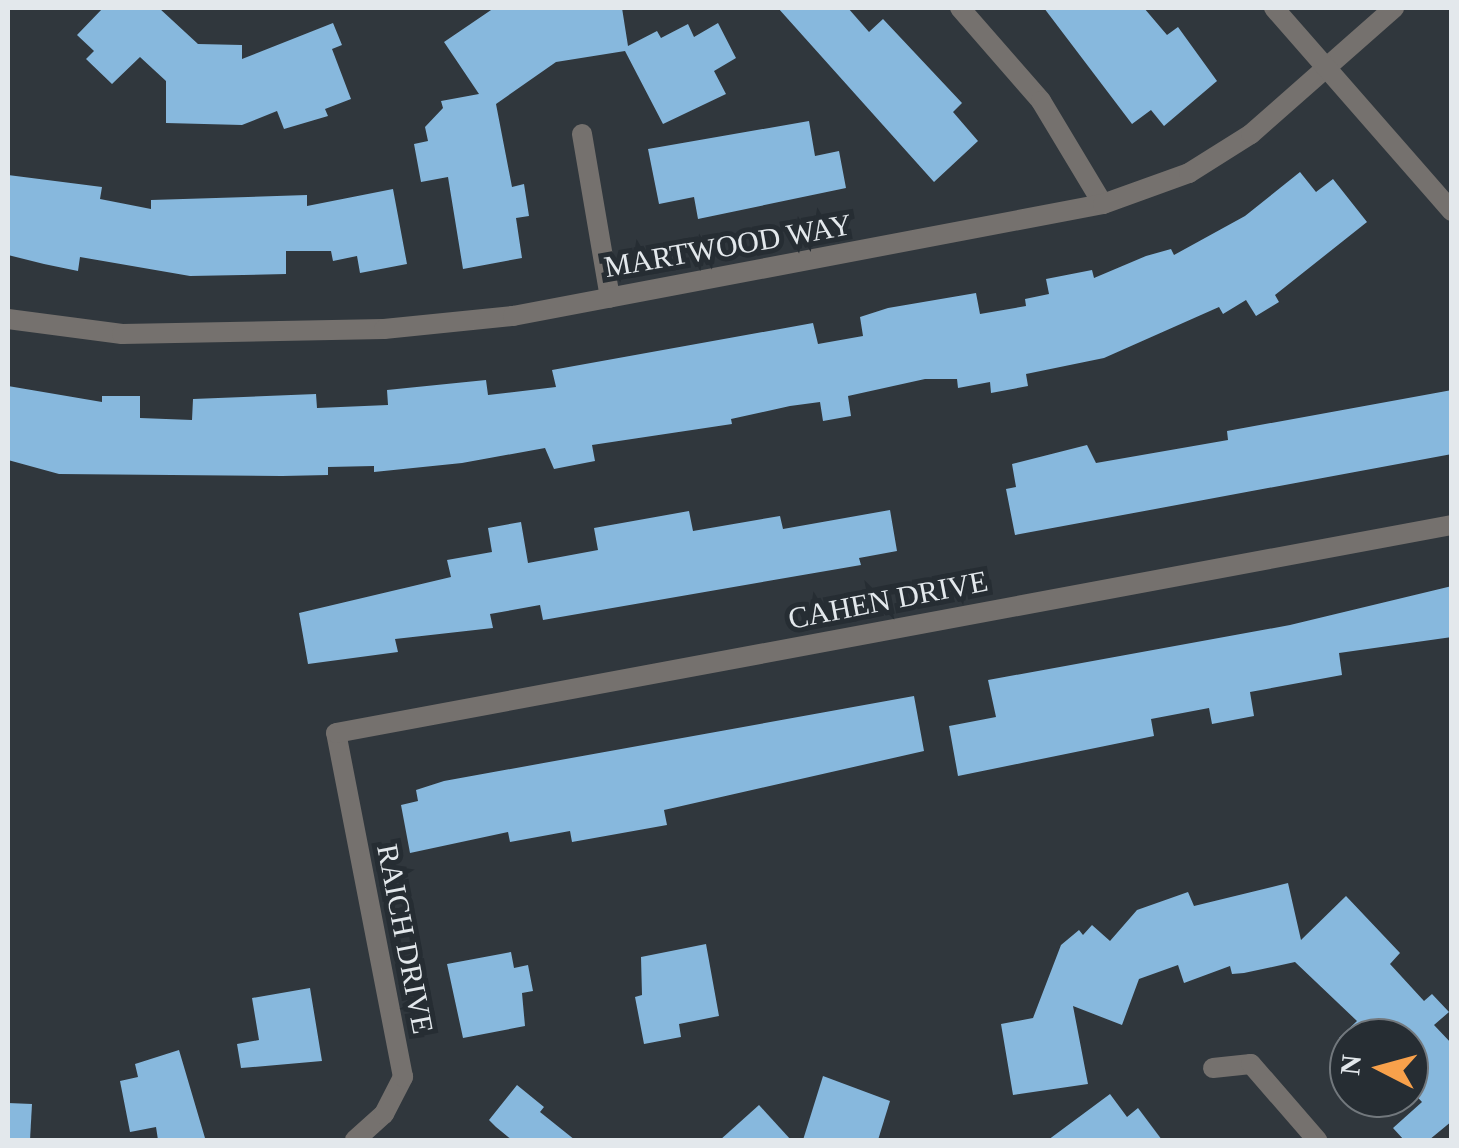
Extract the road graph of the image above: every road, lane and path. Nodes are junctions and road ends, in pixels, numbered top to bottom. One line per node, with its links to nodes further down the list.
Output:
1 (960, 8): 6 (street)
2 (1274, 8): 4 (street)
3 (1394, 8): 4 (street, MARTWOOD WAY)
4 (1325, 67): 6 (street, MARTWOOD WAY); 7 (street)
5 (582, 134): 8 (street)
6 (1103, 204): 8 (street, MARTWOOD WAY)
7 (1452, 211)
8 (610, 298): 9 (street, MARTWOOD WAY)
9 (8, 319)
10 (1452, 525): 11 (street, CAHEN DRIVE)
11 (336, 733): 13 (street, RAICH DRIVE)
12 (1213, 1068): 14 (street)
13 (355, 1140)
14 (1317, 1140)

